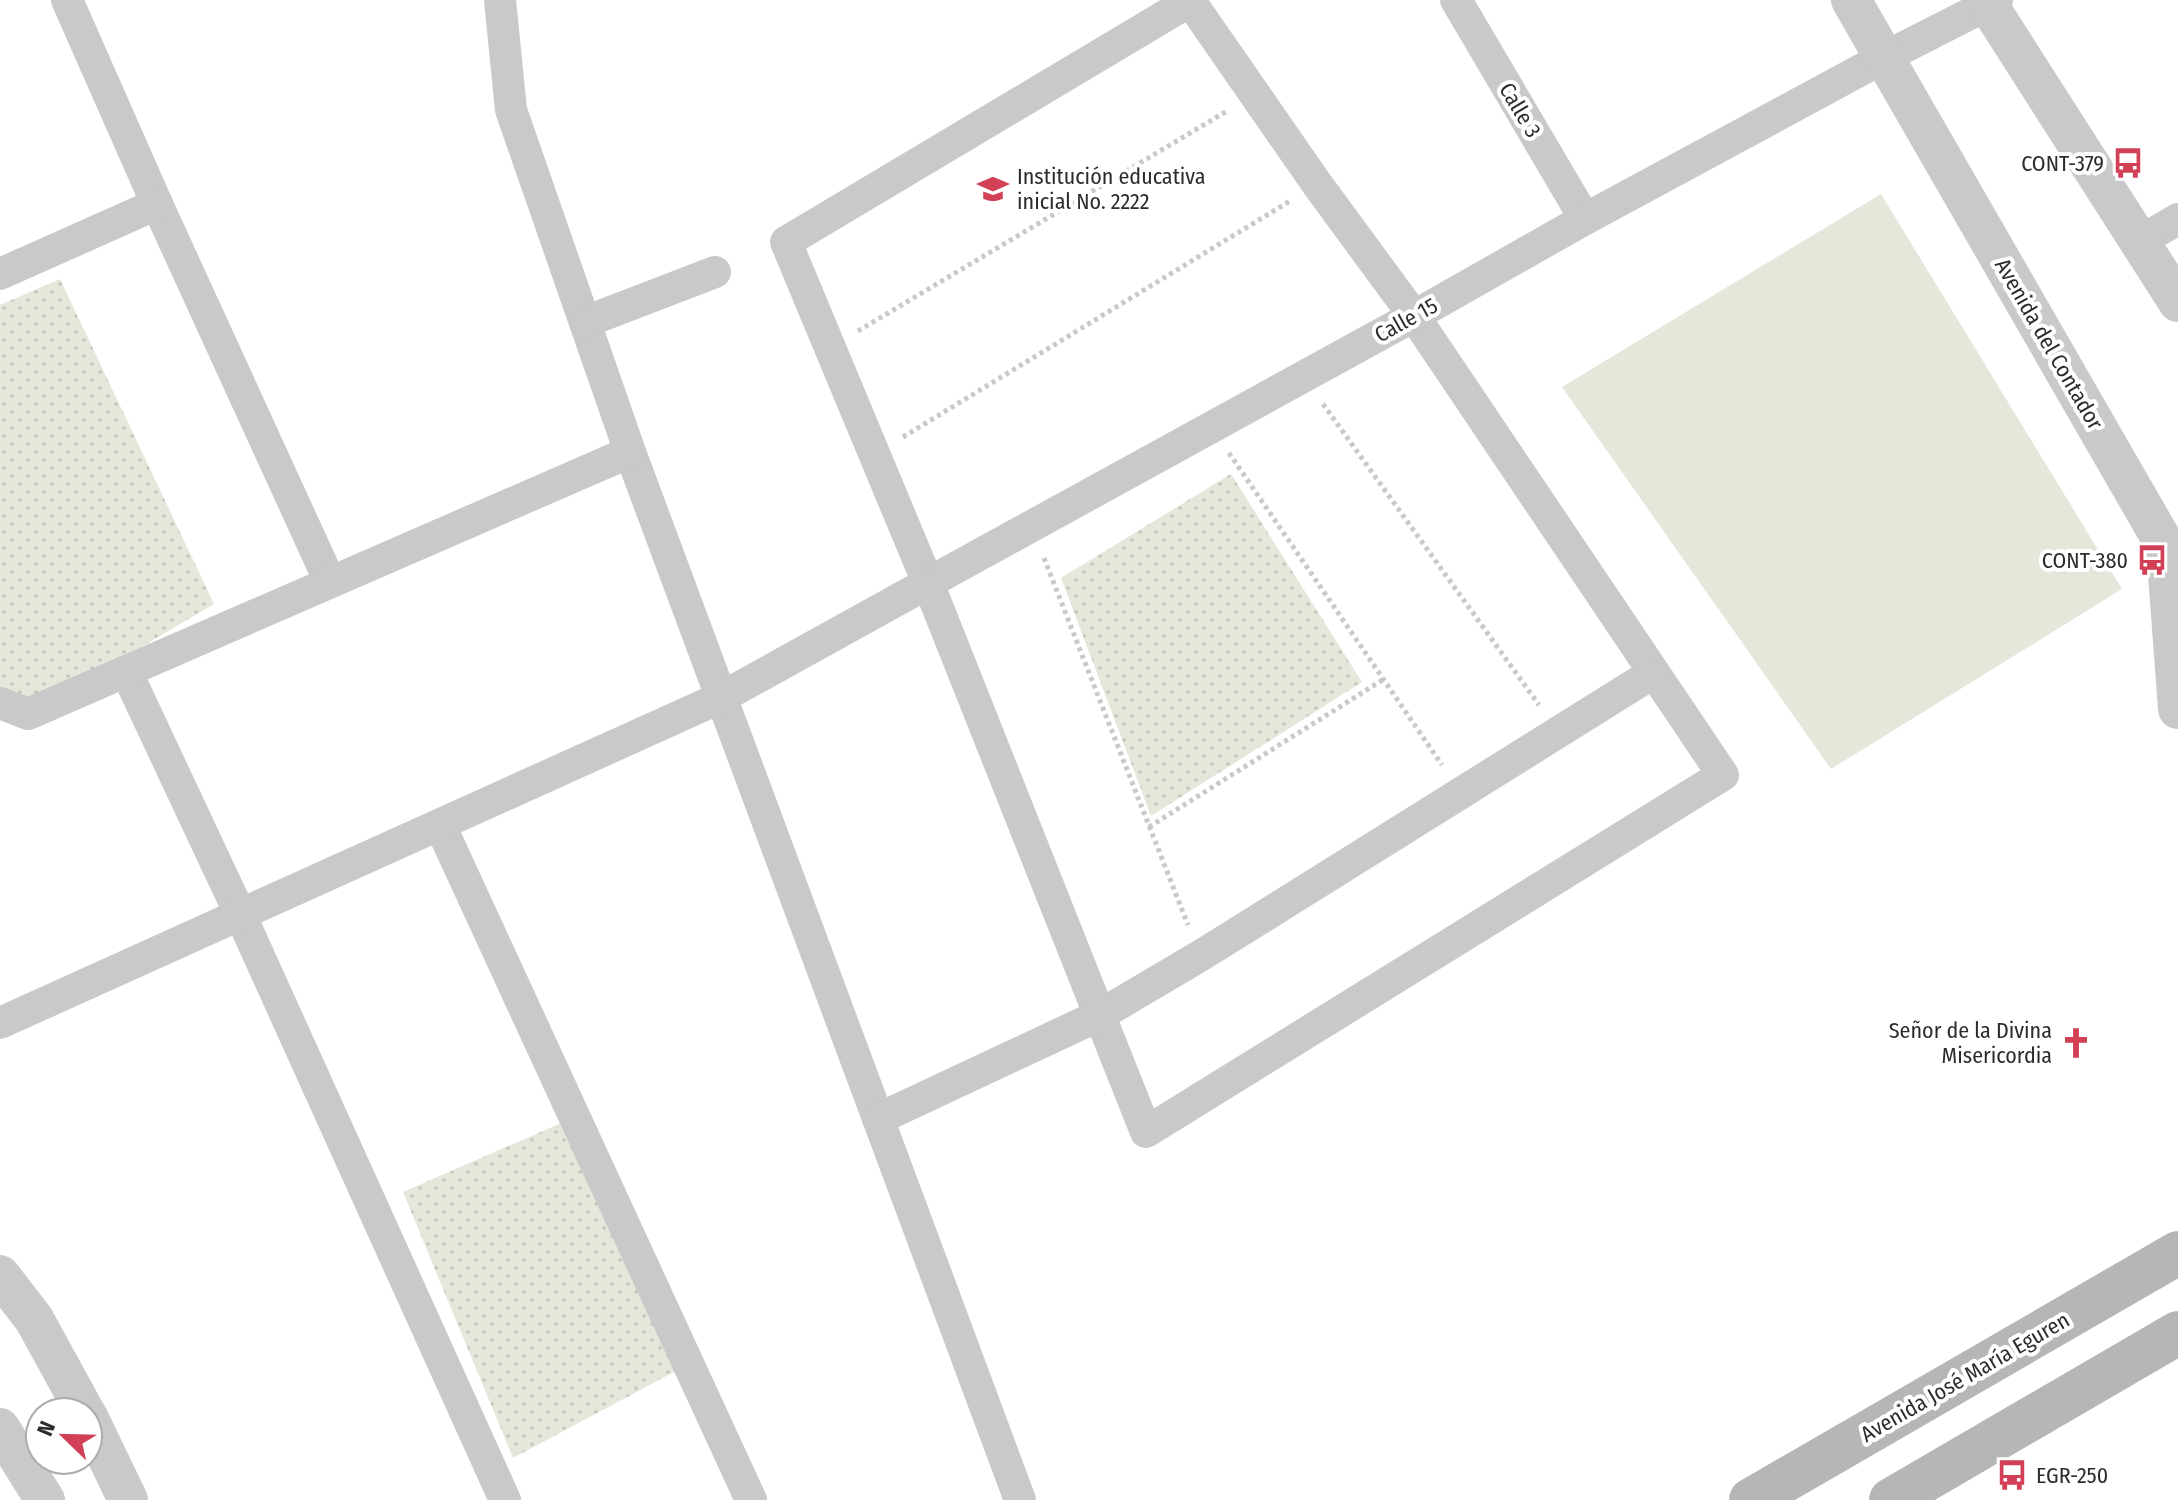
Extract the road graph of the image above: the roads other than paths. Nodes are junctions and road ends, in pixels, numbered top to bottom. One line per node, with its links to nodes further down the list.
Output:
1 (67, 0): 7 (street)
2 (500, 0): 15 (street)
3 (1456, 0): 8 (street, Calle 3)
4 (1851, 0): 6 (street, Avenida del Contador)
5 (1990, 2): 6 (street, Calle 15); 10 (street)
6 (1885, 57): 8 (street, Calle 15); 23 (street, Avenida del Contador)
7 (157, 204): 12 (street); 17 (street)
8 (1585, 219): 14 (street, Calle 15)
9 (2178, 219): 10 (street)
10 (2140, 241): 13 (street)
11 (715, 272): 15 (street)
12 (0, 274)
13 (2178, 302)
14 (1414, 316): 18 (street, Calle 15); 18 (street); 20 (street)
15 (585, 322): 16 (street)
16 (630, 452): 17 (street); 21 (street)
17 (330, 582): 19 (street)
18 (928, 583): 21 (street, Calle 15); 26 (street)
19 (126, 671): 22 (street); 25 (street)
20 (1653, 673): 26 (street); 26 (street)
21 (722, 697): 24 (street, Calle 15); 28 (street)
22 (0, 703)
23 (2178, 709)
24 (440, 825): 25 (street, Calle 15); 38 (street)
25 (240, 914): 27 (street, Calle 15); 37 (street)
26 (1100, 1015): 28 (street)
27 (0, 1023)
28 (878, 1119): 39 (street)
29 (2178, 1253): 40 (main road, Avenida José María Eguren)
30 (0, 1275): 32 (street)
31 (2178, 1333): 41 (main road)
32 (77, 1396)
33 (0, 1428): 35 (street)
34 (104, 1450): 36 (street)
35 (45, 1500)
36 (128, 1500)
37 (505, 1500)
38 (751, 1500)
39 (1020, 1500)
40 (1751, 1500)
41 (1891, 1500)

